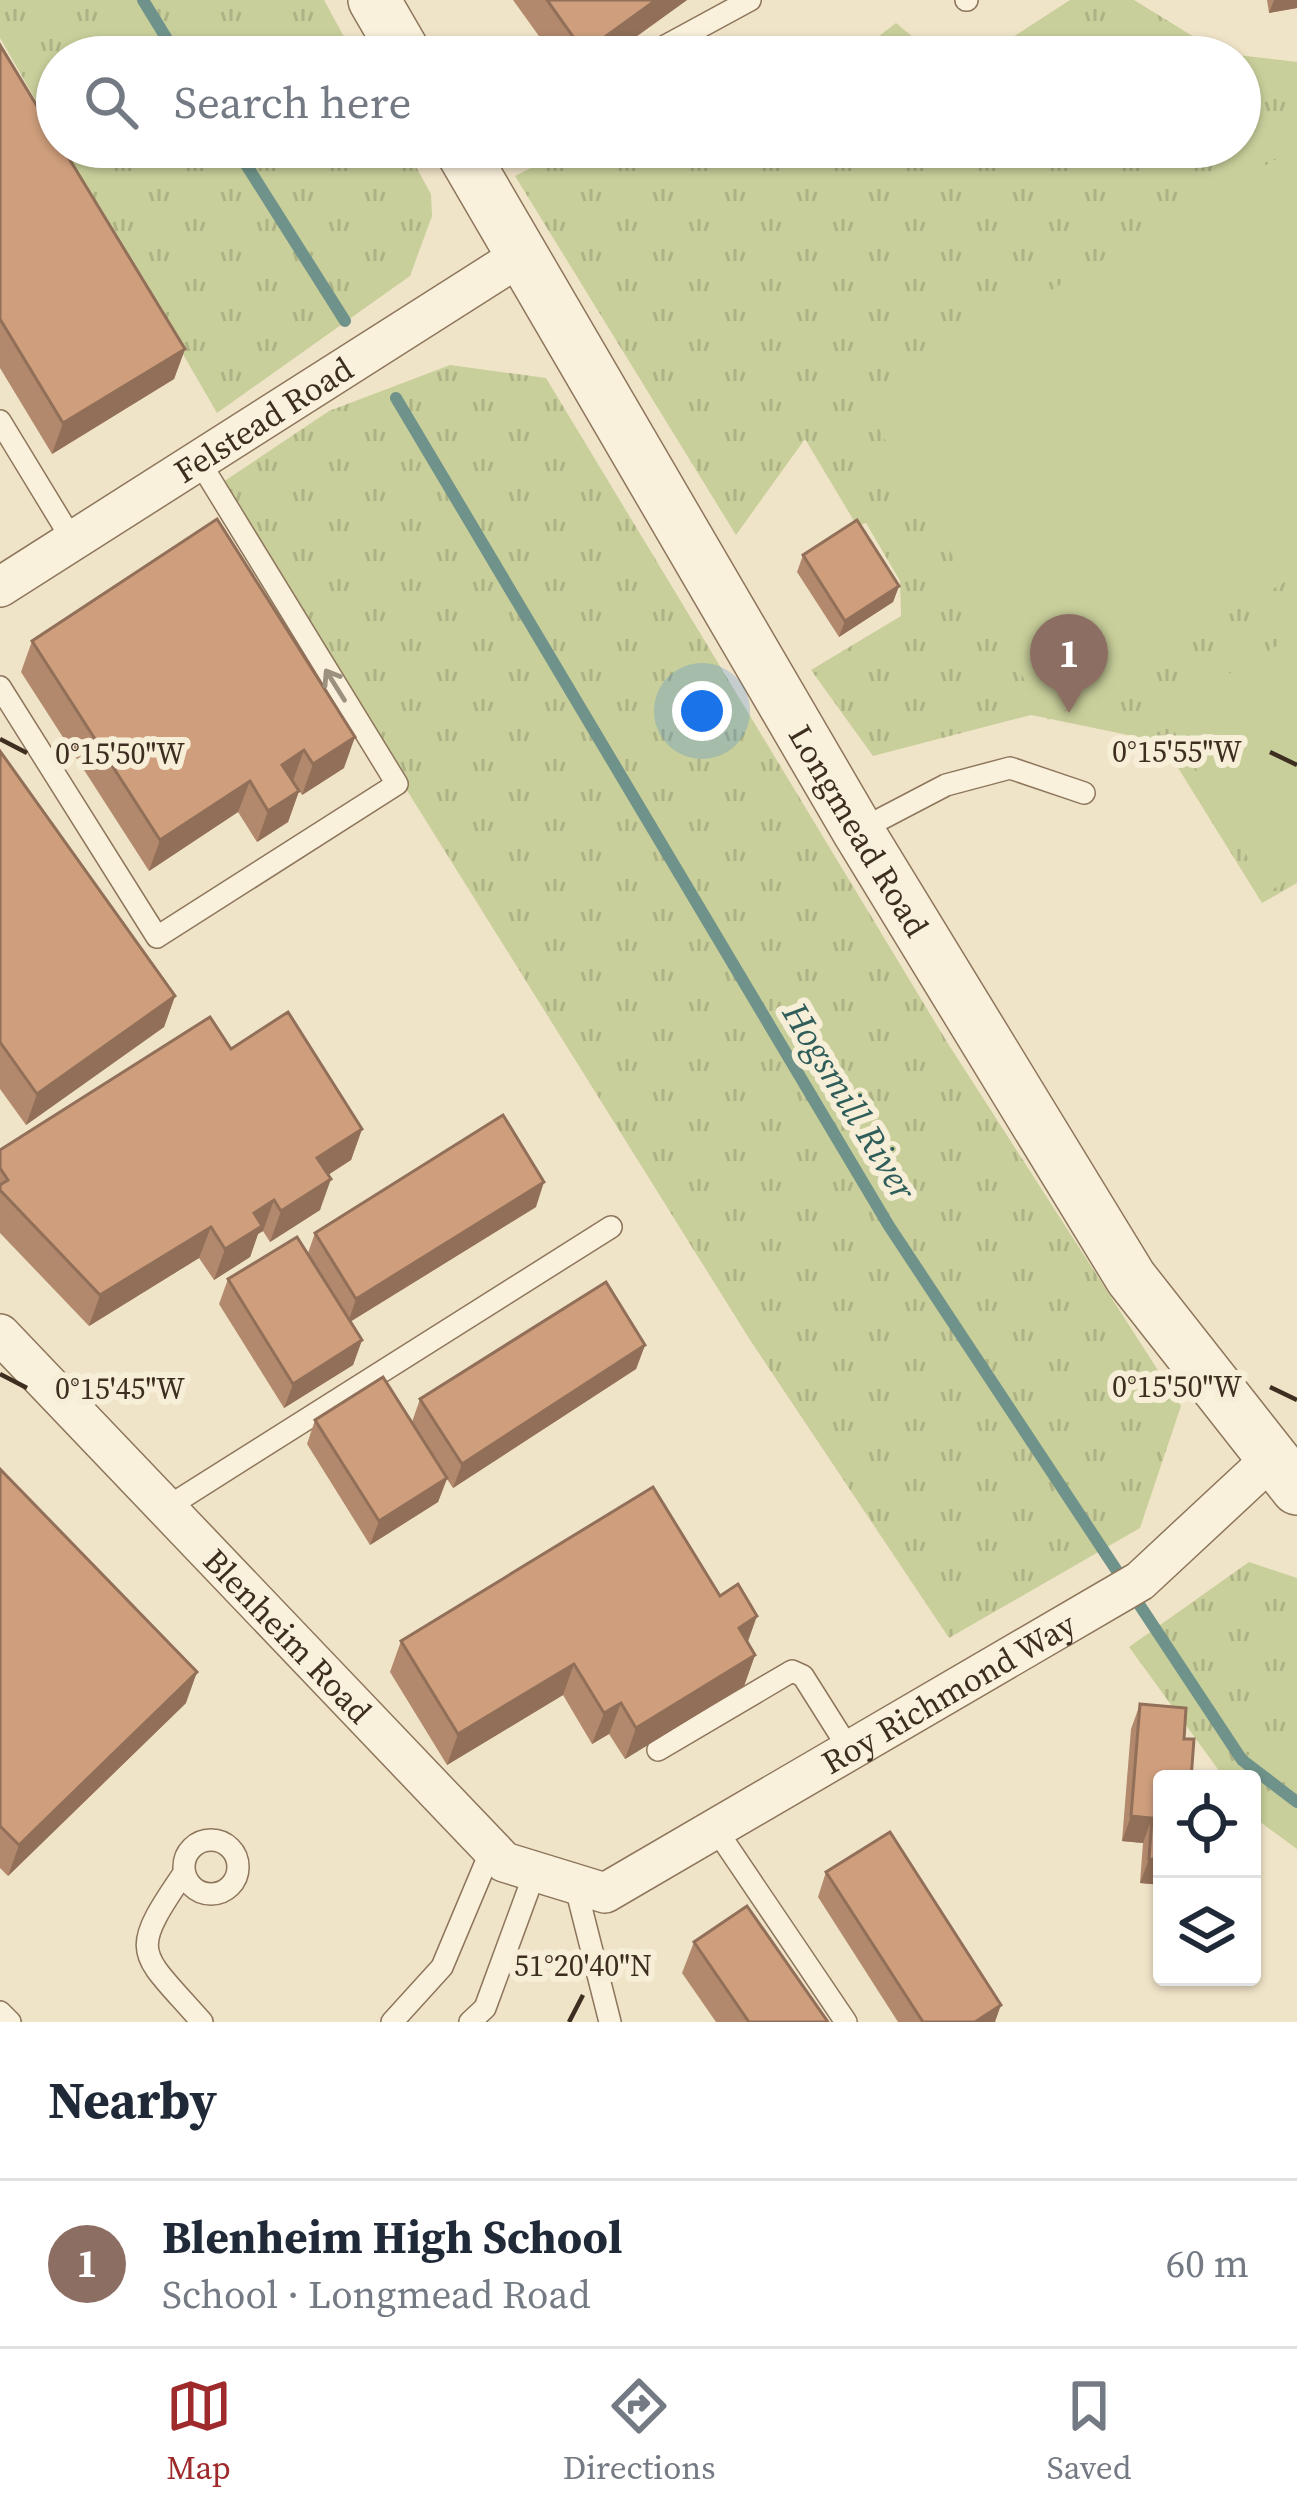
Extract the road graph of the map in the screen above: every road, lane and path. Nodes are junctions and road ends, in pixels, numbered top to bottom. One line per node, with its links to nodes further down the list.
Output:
1 (374, 0): 3 (street)
2 (749, 0): 4 (lane)
3 (395, 36)
4 (683, 36)
5 (472, 168): 6 (street, Longmead Road)
6 (525, 253): 8 (street, Felstead Road); 13 (street, Longmead Road)
7 (0, 422): 9 (lane)
8 (199, 461): 9 (street, Felstead Road); 11 (lane, one-way to 8)
9 (73, 541): 10 (street, Felstead Road)
10 (0, 587)
11 (0, 687)
12 (1084, 793): 13 (lane)
13 (858, 831): 16 (street, Longmead Road)
14 (611, 1227): 17 (lane)
15 (0, 1334): 17 (street, Blenheim Road)
16 (1283, 1475): 18 (street, Roy Richmond Way)
17 (166, 1508): 21 (street, Blenheim Road)
18 (849, 1749): 19 (lane); 20 (street, Roy Richmond Way)
19 (658, 1750)
20 (715, 1828): 24 (street, Roy Richmond Way); 31 (lane)
21 (491, 1848): 22 (street, Blenheim Road); 28 (lane)
22 (535, 1872): 24 (street, Blenheim Road); 29 (lane)
23 (184, 1873): 27 (lane)
24 (590, 1889): 30 (lane)
25 (0, 2012): 26 (lane)
26 (10, 2022)
27 (202, 2022)
28 (392, 2022)
29 (470, 2022)
30 (610, 2022)
31 (847, 2022)

